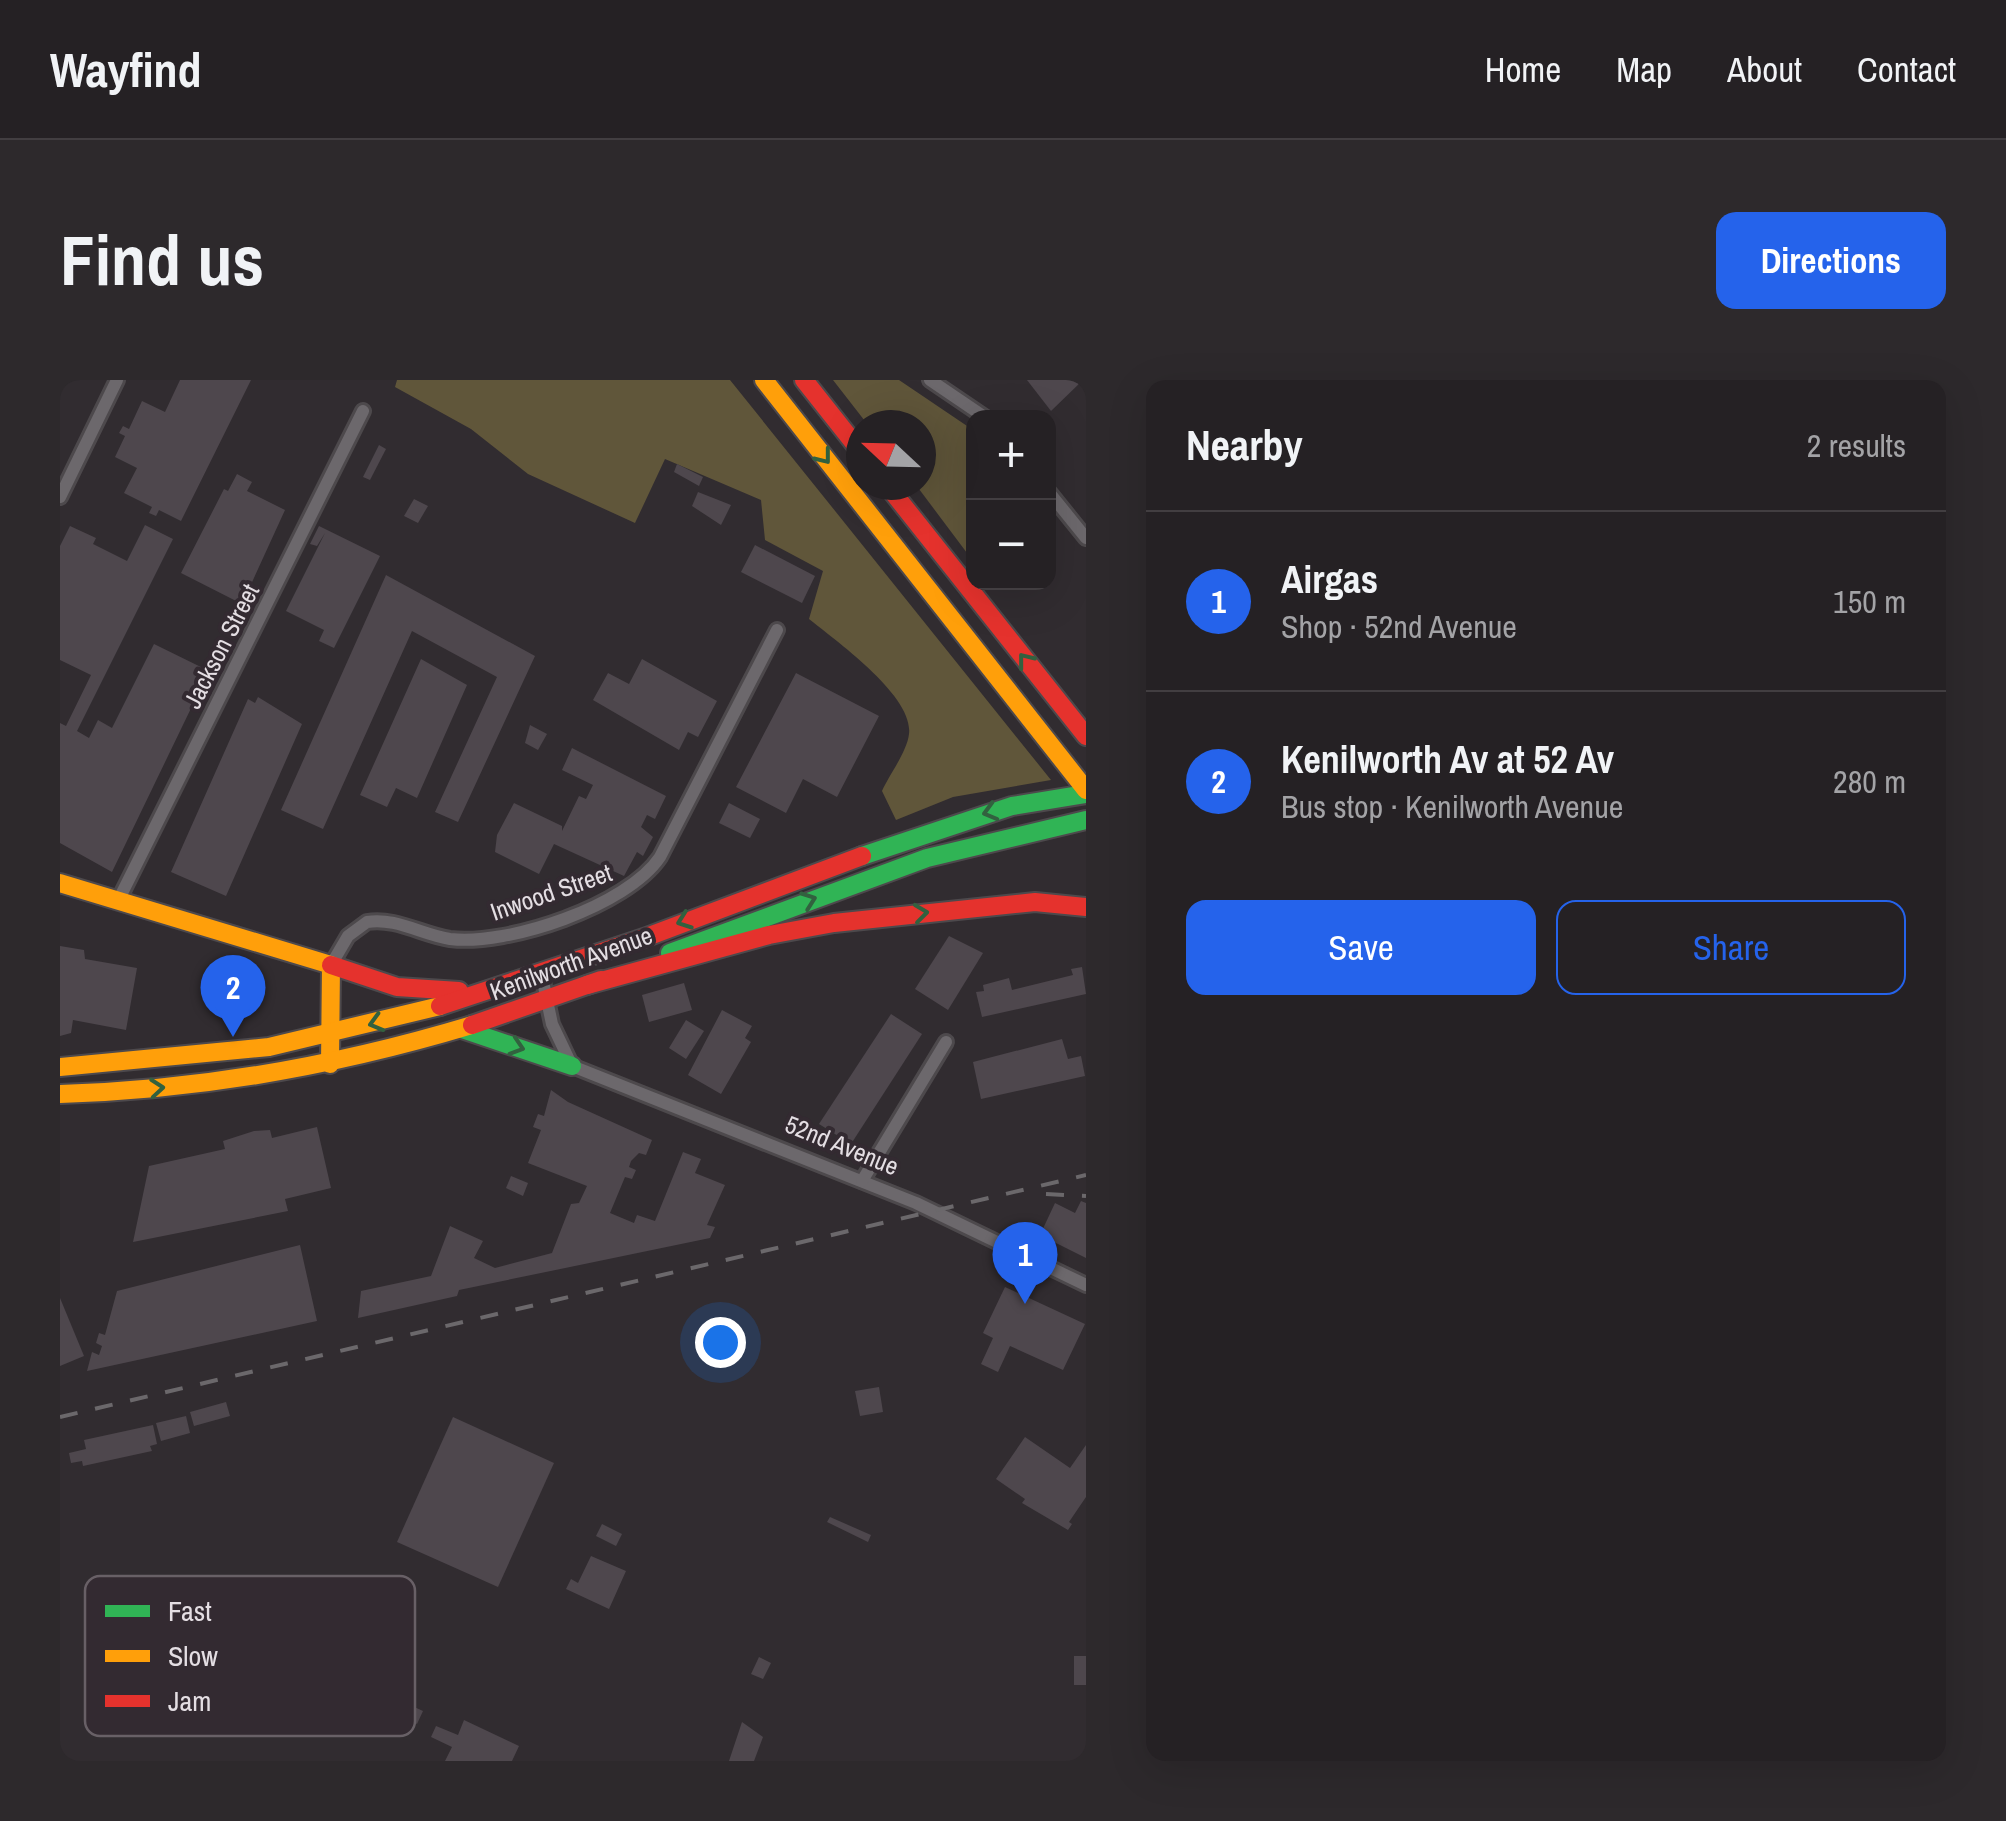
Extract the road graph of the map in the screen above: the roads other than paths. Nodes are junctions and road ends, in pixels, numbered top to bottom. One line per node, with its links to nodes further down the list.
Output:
1 (117, 380): 8 (street)
2 (764, 380): 14 (main road, one-way to 14)
3 (804, 380): 7 (main road)
4 (930, 380): 5 (street)
5 (974, 410)
6 (363, 411): 17 (street, Jackson Street)
7 (846, 433)
8 (60, 497)
9 (899, 500): 13 (main road, one-way to 9)
10 (1055, 500): 11 (street)
11 (1086, 538)
12 (777, 630): 19 (street, Inwood Street)
13 (1086, 736)
14 (1086, 792): 20 (main road, Kenilworth Avenue, one-way to 20)
15 (1086, 820): 21 (main road, Kenilworth Avenue, one-way to 15)
16 (60, 883): 17 (main road)
17 (118, 901): 19 (main road)
18 (1086, 907): 21 (main road, one-way to 18)
19 (332, 966): 22 (main road); 25 (main road)
20 (541, 972): 22 (main road, Kenilworth Avenue); 23 (street)
21 (587, 985): 23 (main road, Kenilworth Avenue)
22 (491, 991): 25 (main road, Kenilworth Avenue, one-way to 25)
23 (546, 1000): 24 (main road, Kenilworth Avenue); 28 (street)
24 (462, 1029): 27 (main road, Kenilworth Avenue); 28 (main road, one-way to 28)
25 (336, 1034): 27 (main road); 29 (main road, Kenilworth Avenue)
26 (946, 1042): 31 (street)
27 (330, 1064): 30 (main road, Kenilworth Avenue, one-way to 27)
28 (572, 1066): 31 (street, 52nd Avenue)
29 (60, 1067)
30 (60, 1094)
31 (862, 1181): 32 (street, 52nd Avenue)
32 (1086, 1285)

